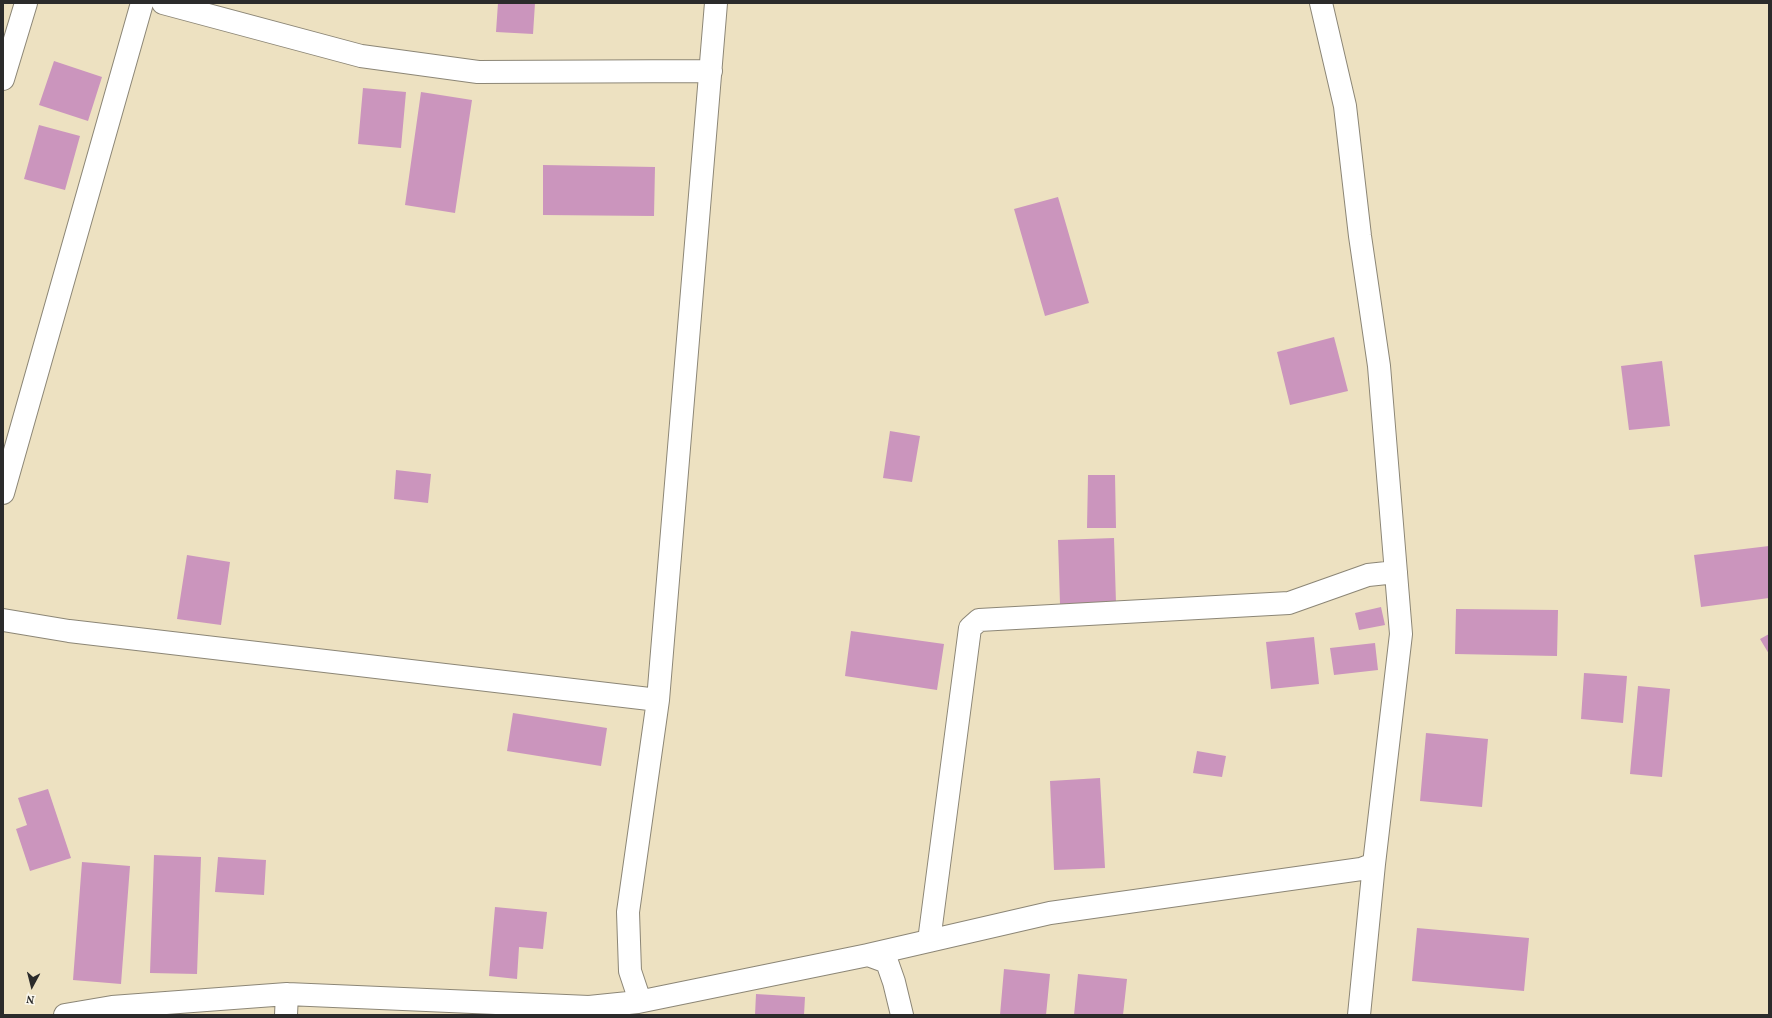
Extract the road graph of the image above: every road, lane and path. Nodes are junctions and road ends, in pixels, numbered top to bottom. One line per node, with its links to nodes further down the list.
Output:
1 (26, 3): 7 (street)
2 (142, 3): 8 (street)
3 (162, 3): 6 (street)
4 (716, 3): 6 (street)
5 (1321, 3): 9 (street)
6 (711, 71): 11 (street)
7 (3, 79)
8 (3, 493)
9 (1396, 572): 12 (street); 13 (street)
10 (3, 620): 11 (street)
11 (658, 700): 16 (street)
12 (1374, 864): 13 (street); 21 (street)
13 (929, 941): 14 (street)
14 (868, 955): 16 (street); 20 (street)
15 (287, 994): 17 (street); 18 (street); 19 (street)
16 (638, 1002): 17 (street)
17 (589, 1011)
18 (65, 1015)
19 (286, 1015)
20 (902, 1015)
21 (1359, 1015)

